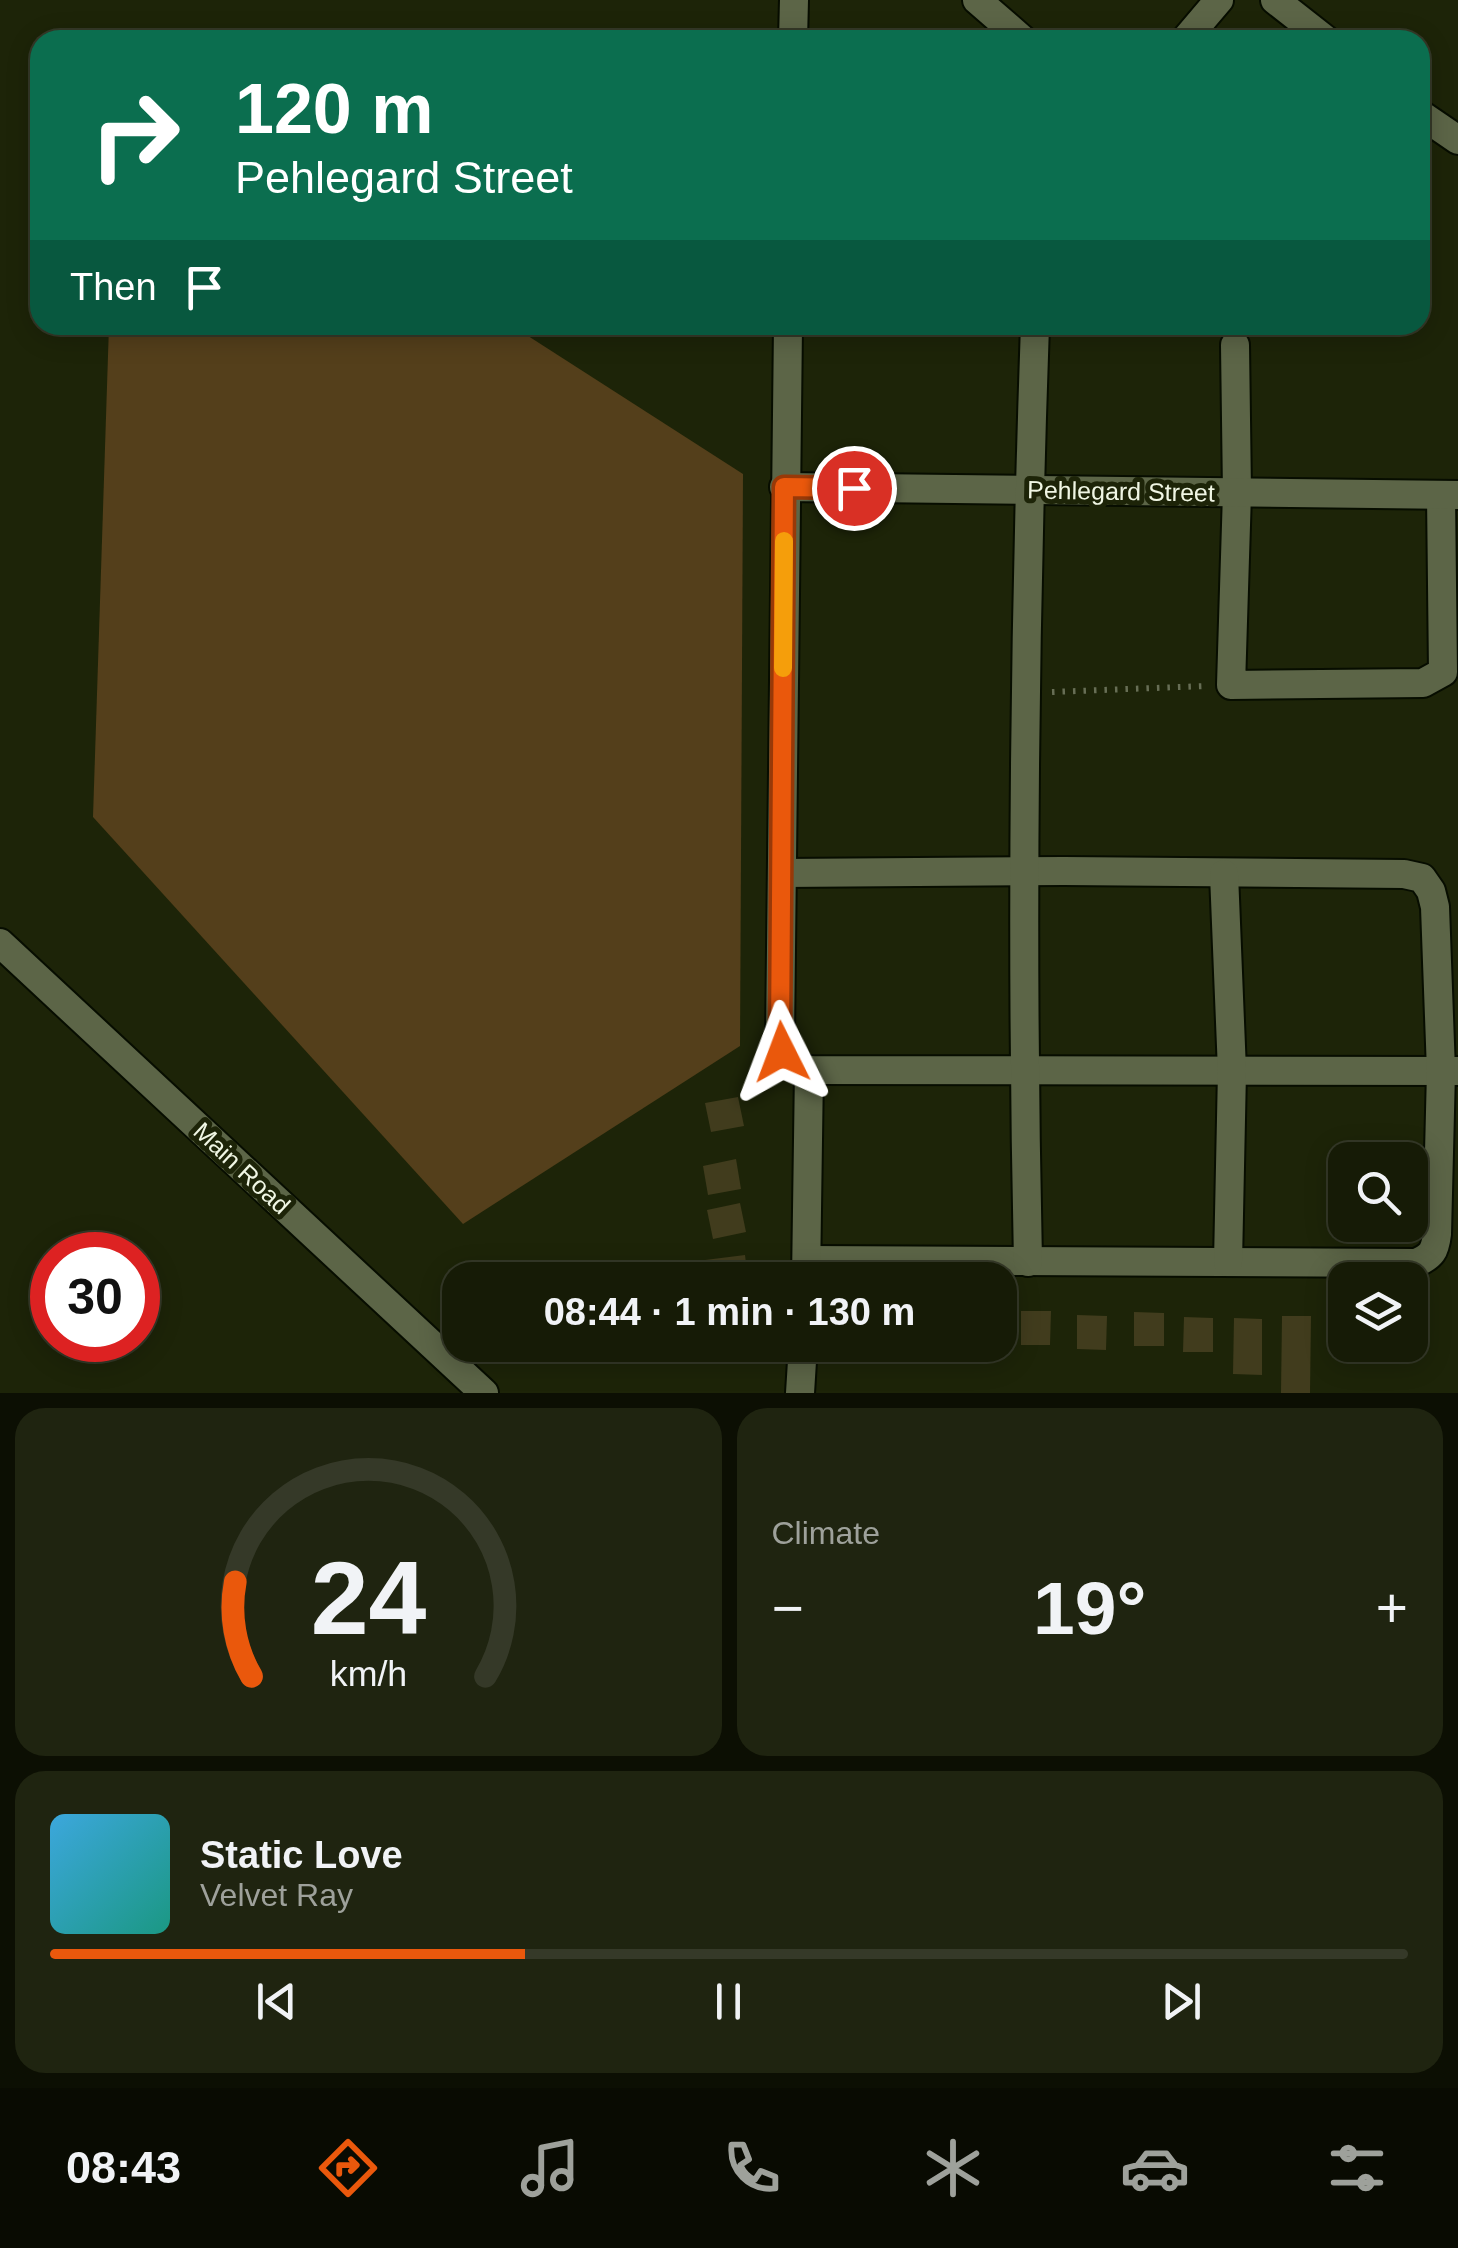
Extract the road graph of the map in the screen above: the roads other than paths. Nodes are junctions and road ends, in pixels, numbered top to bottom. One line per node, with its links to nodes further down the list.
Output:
1 (794, 0): 5 (street)
2 (977, 0): 6 (street)
3 (1219, 0): 7 (street)
4 (1275, 0): 8 (street)
5 (793, 30)
6 (1012, 30)
7 (1194, 30)
8 (1313, 30)
9 (1430, 121): 10 (street)
10 (1458, 140)
11 (788, 335): 14 (street)
12 (1036, 335): 15 (street)
13 (1235, 345): 16 (street)
14 (784, 487): 15 (street, Pehlegard Street); 19 (street)
15 (1030, 489): 16 (street, Pehlegard Street); 18 (street)
16 (1237, 493): 17 (street, Pehlegard Street); 17 (street)
17 (1450, 495)
18 (1025, 871): 19 (street); 20 (street); 23 (street)
19 (782, 873): 22 (street)
20 (1224, 874): 24 (street); 25 (street)
21 (0, 943): 31 (street, Main Road)
22 (809, 1070): 23 (street); 26 (street)
23 (1024, 1071): 24 (street); 28 (street)
24 (1232, 1071): 25 (street); 29 (street)
25 (1449, 1071): 29 (street)
26 (807, 1262)
27 (1017, 1262): 28 (street)
28 (1028, 1262): 29 (street)
29 (1228, 1262)
30 (802, 1362): 32 (street)
31 (484, 1393)
32 (800, 1393)

